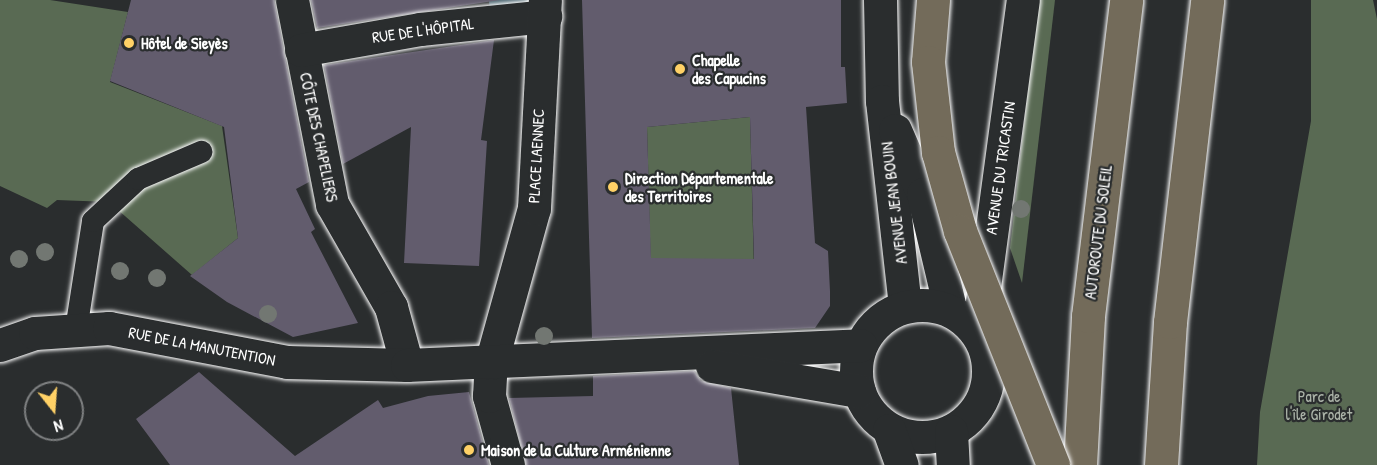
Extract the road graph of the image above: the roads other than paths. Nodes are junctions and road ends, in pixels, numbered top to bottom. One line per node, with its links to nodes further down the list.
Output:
1 (292, 0): 8 (main road, CÔTE DES CHAPELIERS)
2 (880, 0): 9 (main road, AVENUE JEAN BOUIN)
3 (933, 0): 26 (main road, bridge)
4 (1023, 0): 14 (main road, AVENUE DU TRICASTIN)
5 (1126, 0): 27 (main road, AUTOROUTE DU SOLEIL)
6 (1207, 0): 28 (main road)
7 (545, 8): 8 (main road, RUE DE L'HÔPITAL); 18 (main road, PLACE LAENNEC)
8 (301, 50): 19 (main road, CÔTE DES CHAPELIERS)
9 (882, 101): 11 (main road, AVENUE JEAN BOUIN); 12 (main road, AVENUE JEAN BOUIN)
10 (201, 152): 13 (lane)
11 (906, 306): 12 (main road); 16 (main road)
12 (950, 308): 14 (main road)
13 (76, 330): 15 (main road, RUE DE LA MANUTENTION); 19 (main road, RUE DE LA MANUTENTION)
14 (978, 336): 22 (main road)
15 (0, 345)
16 (861, 345): 17 (main road); 20 (main road)
17 (666, 357): 18 (main road, RUE DE LA MANUTENTION); 20 (main road)
18 (490, 363): 19 (main road, RUE DE LA MANUTENTION); 23 (main road, PLACE LAENNEC)
19 (407, 365)
20 (859, 391): 21 (main road)
21 (890, 430): 22 (main road); 24 (main road)
22 (951, 431): 25 (main road)
23 (508, 465)
24 (902, 465)
25 (953, 465)
26 (1053, 465)
27 (1080, 465)
28 (1161, 465)

